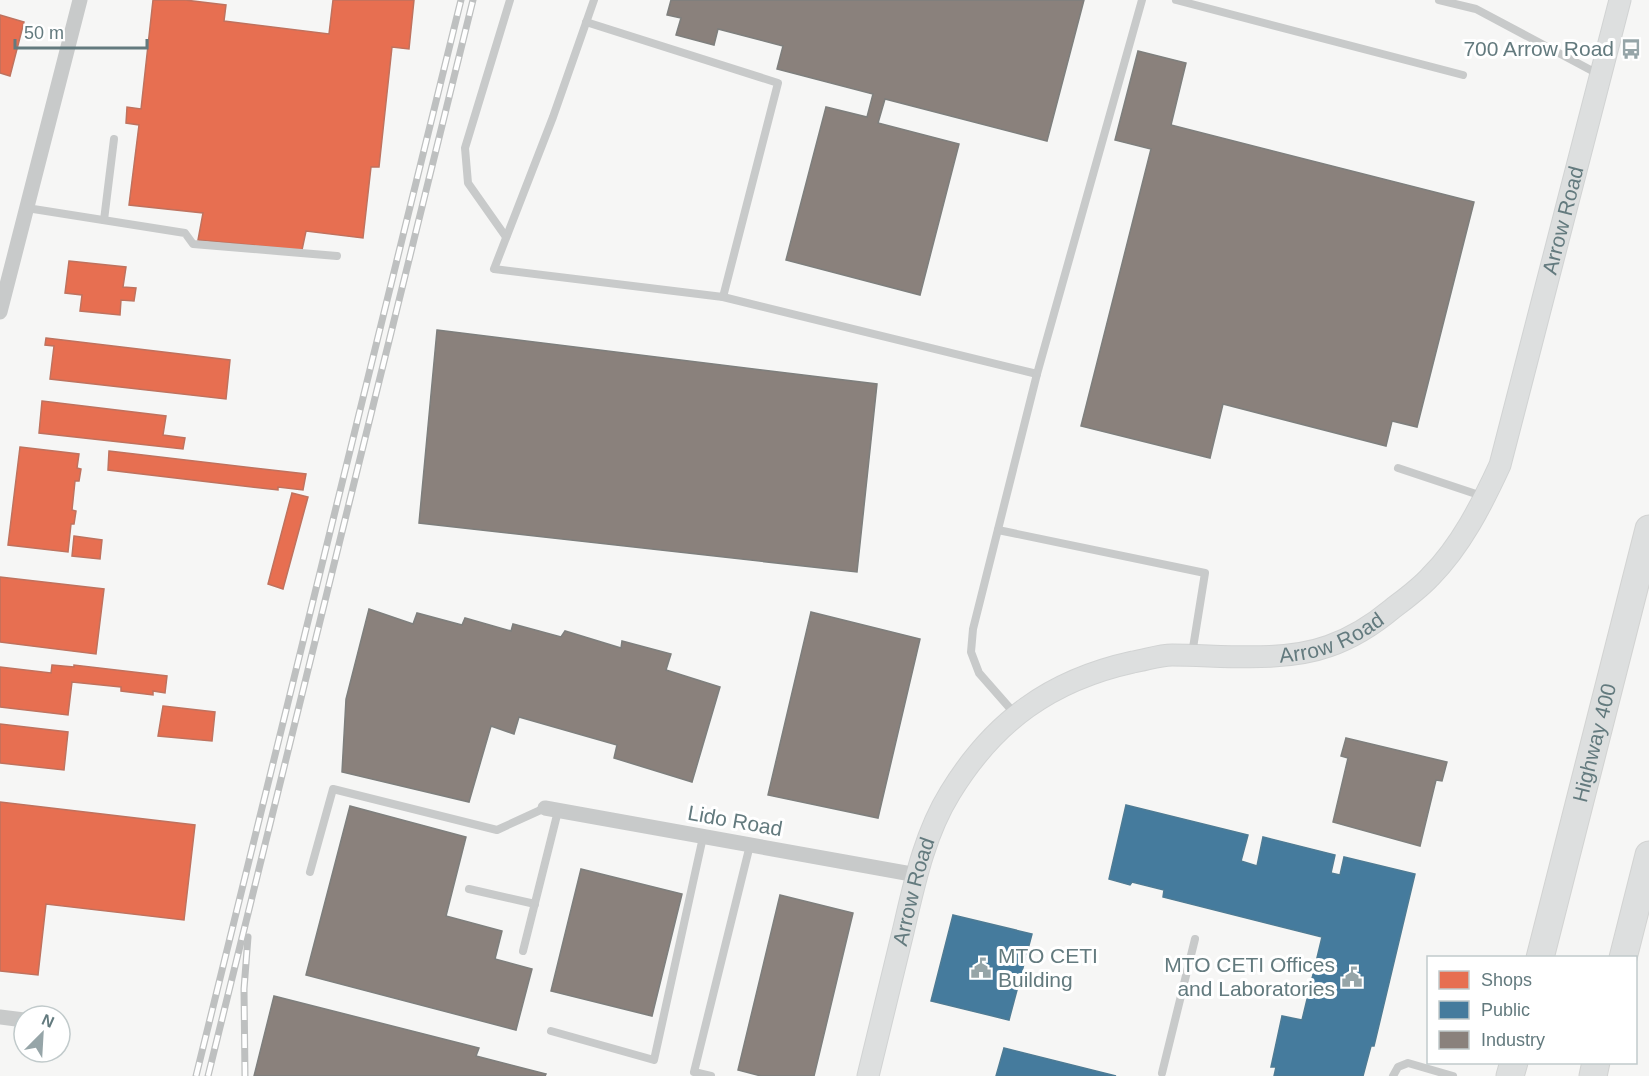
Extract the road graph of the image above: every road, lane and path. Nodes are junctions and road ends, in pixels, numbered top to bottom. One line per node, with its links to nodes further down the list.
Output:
1 (80, 0): 12 (street)
2 (510, 0): 14 (lane)
3 (594, 0): 8 (lane)
4 (1142, 0): 18 (lane)
5 (1176, 0): 9 (lane)
6 (1439, 0): 10 (lane)
7 (1620, 0): 10 (street, Arrow Road)
8 (586, 22): 14 (lane); 16 (lane)
9 (1463, 75)
10 (1601, 76): 20 (street, Arrow Road)
11 (114, 139): 13 (lane)
12 (27, 208): 13 (lane); 17 (street)
13 (104, 220): 15 (lane)
14 (506, 237): 16 (lane)
15 (337, 256)
16 (723, 297): 18 (lane)
17 (0, 312)
18 (1037, 374): 22 (lane)
19 (1398, 468): 20 (lane)
20 (1486, 497): 23 (street, Arrow Road)
21 (1649, 529): 35 (highway, Highway 400)
22 (998, 530): 23 (lane); 24 (lane)
23 (1192, 655): 24 (street, Arrow Road)
24 (1015, 714): 30 (street, Arrow Road)
25 (551, 810): 26 (street, Lido Road); 29 (lane); 32 (lane)
26 (703, 837): 27 (street, Lido Road); 37 (lane)
27 (750, 845): 30 (street, Lido Road); 39 (lane)
28 (1649, 855): 36 (highway)
29 (310, 872)
30 (917, 875): 40 (street, Arrow Road)
31 (469, 888): 32 (lane)
32 (535, 904): 34 (lane)
33 (1195, 939): 38 (lane)
34 (523, 951)
35 (1540, 956)
36 (1623, 956)
37 (551, 1031)
38 (1162, 1073)
39 (711, 1076)
40 (868, 1076)
41 (1393, 1076): 42 (lane)
42 (1453, 1076)

